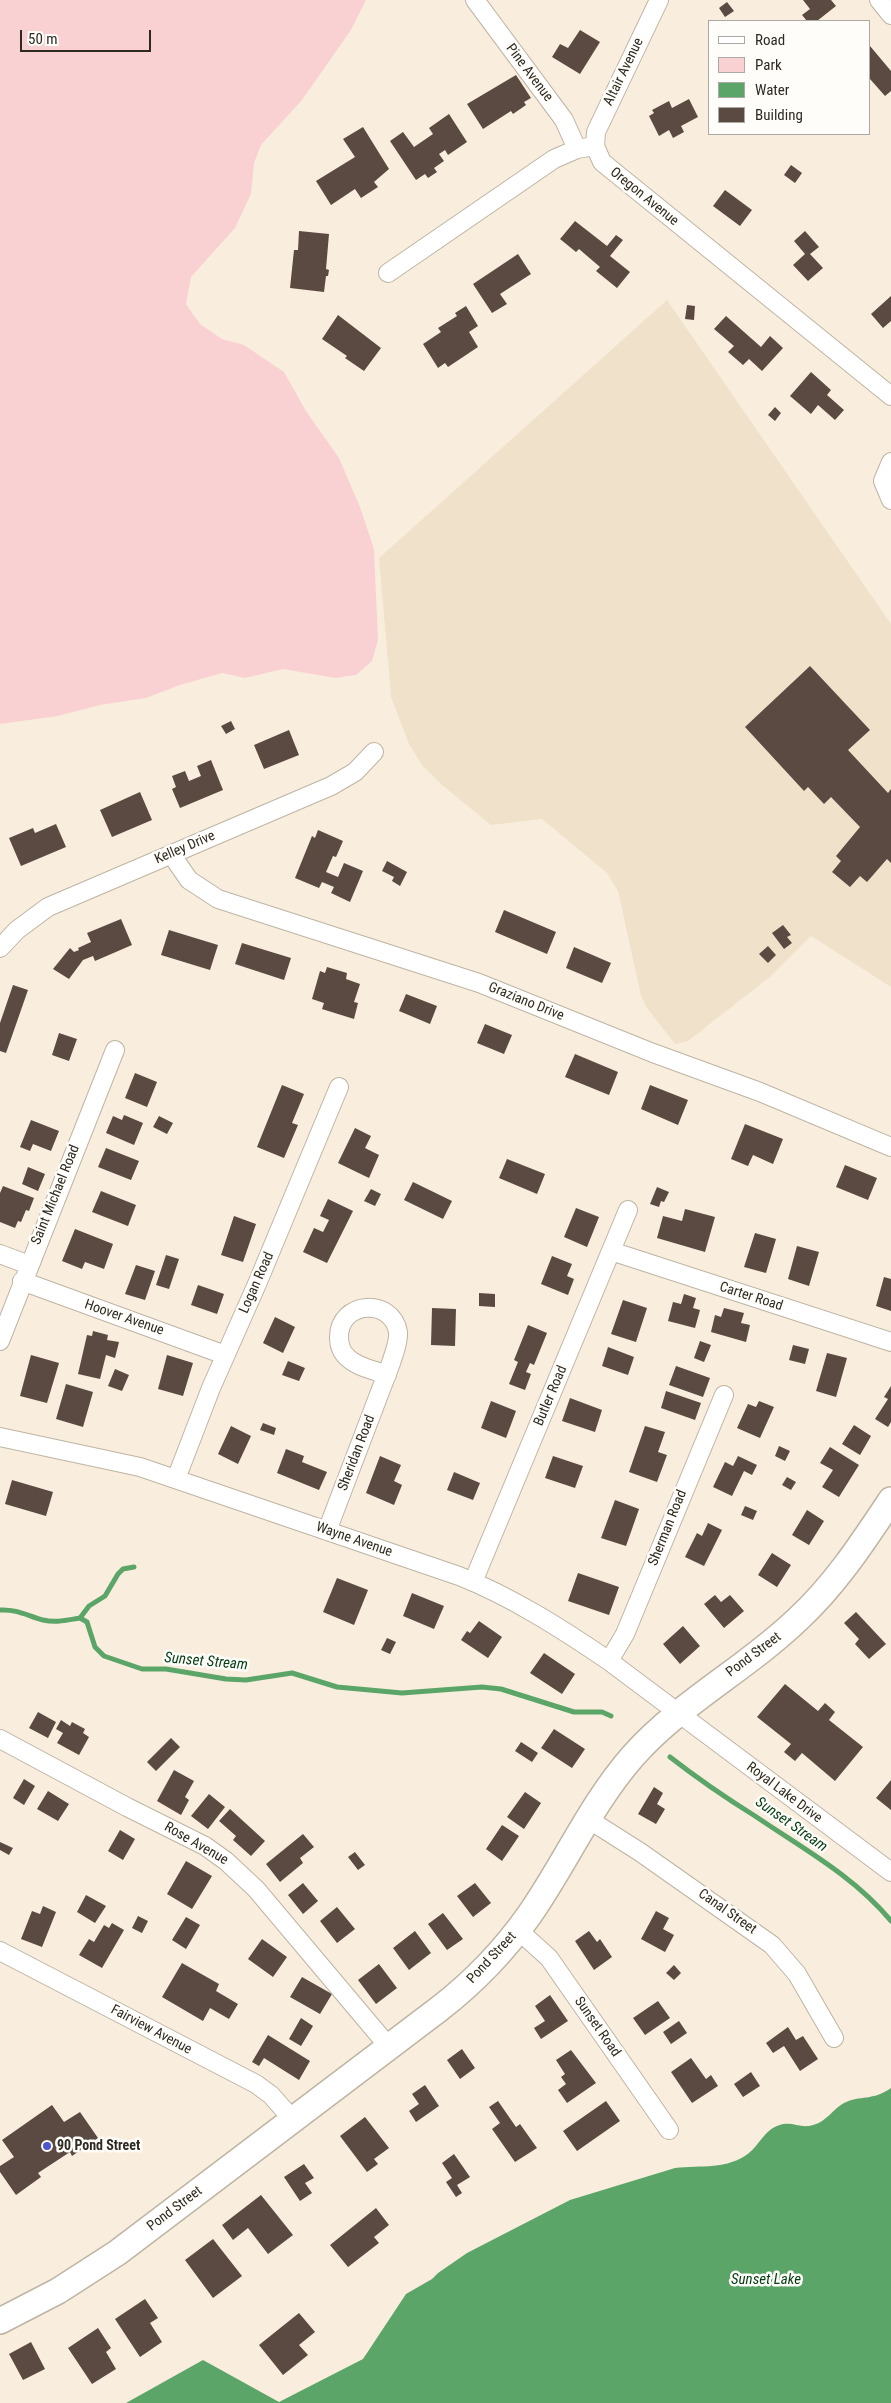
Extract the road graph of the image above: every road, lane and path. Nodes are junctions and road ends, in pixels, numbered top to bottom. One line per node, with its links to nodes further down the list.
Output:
1 (475, 0): 6 (street, Pine Avenue)
2 (659, 0): 5 (street, Altair Avenue)
3 (879, 0): 4 (street)
4 (891, 14)
5 (595, 146): 6 (street); 8 (street, Oregon Avenue)
6 (577, 149): 7 (street)
7 (388, 273)
8 (891, 396)
9 (888, 468): 10 (street)
10 (891, 500)
11 (374, 752): 12 (street, Kelley Drive)
12 (171, 854): 13 (street, Kelley Drive); 16 (street, Graziano Drive)
13 (0, 948)
14 (115, 1050): 20 (street, Saint Michael Road)
15 (339, 1087): 24 (street, Logan Road)
16 (891, 1147)
17 (628, 1210): 18 (street, Butler Road)
18 (611, 1252): 23 (street, Carter Road); 31 (street, Butler Road)
19 (0, 1254): 20 (street)
20 (29, 1265): 21 (street, Saint Michael Road)
21 (22, 1281): 22 (street, Saint Michael Road); 24 (street, Hoover Avenue)
22 (0, 1341)
23 (891, 1342)
24 (225, 1355): 28 (street, Logan Road)
25 (387, 1375): 30 (street, Sheridan Road)
26 (724, 1395): 32 (street, Sherman Road)
27 (0, 1436): 28 (street, Wayne Avenue)
28 (176, 1479): 30 (street, Wayne Avenue)
29 (891, 1500): 33 (main road, Pond Street)
30 (327, 1531): 31 (street, Wayne Avenue)
31 (474, 1582): 32 (street, Wayne Avenue)
32 (609, 1661): 33 (street, Wayne Avenue)
33 (678, 1713): 35 (main road, Pond Street); 36 (street, Royal Lake Drive)
34 (0, 1739): 40 (street, Rose Avenue)
35 (588, 1819): 37 (main road, Pond Street); 39 (street, Canal Street)
36 (891, 1872)
37 (518, 1930): 40 (main road, Pond Street); 42 (street, Sunset Road)
38 (0, 1951): 41 (street, Fairview Avenue)
39 (834, 2038)
40 (389, 2047): 41 (main road, Pond Street)
41 (293, 2120): 43 (main road, Pond Street)
42 (669, 2130)
43 (0, 2321)

